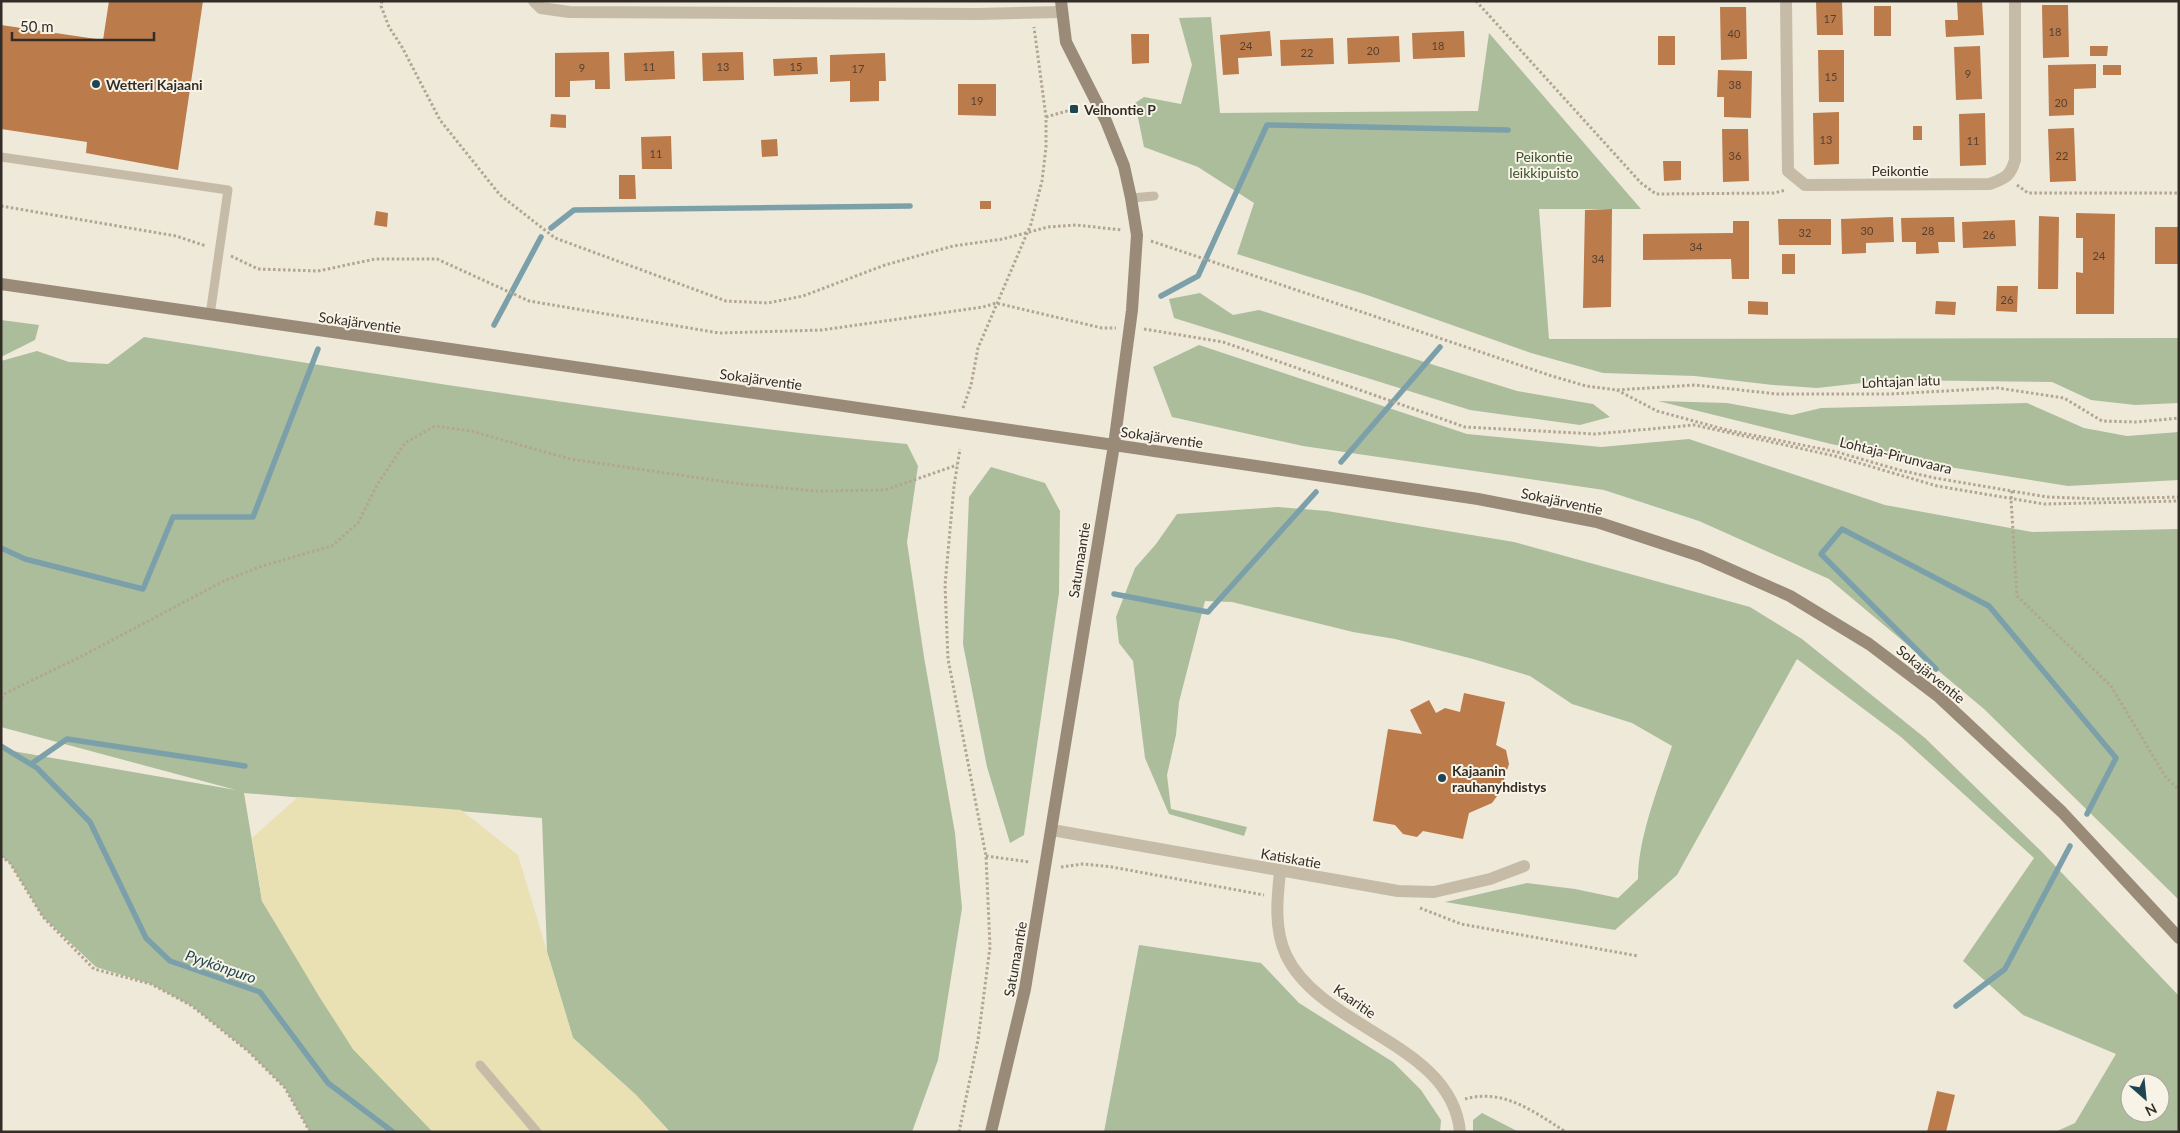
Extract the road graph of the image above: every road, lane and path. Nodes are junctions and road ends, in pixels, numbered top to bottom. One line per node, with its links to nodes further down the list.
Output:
1 (382, 1): 17 (path)
2 (534, 1): 7 (street)
3 (1476, 1): 12 (path)
4 (1786, 1): 12 (street)
5 (2015, 1): 11 (street)
6 (1061, 7): 7 (street); 15 (street, Satumaantie)
7 (1032, 13): 9 (path)
8 (1074, 109): 9 (path)
9 (1046, 117): 17 (path)
10 (1, 157): 19 (lane)
11 (2005, 178): 12 (street, Peikontie); 13 (path)
12 (1805, 185)
13 (2179, 194)
14 (1154, 196): 15 (lane)
15 (1131, 198): 18 (street, Satumaantie)
16 (1, 206): 19 (path)
17 (1027, 233): 18 (path); 21 (path)
18 (1136, 235): 23 (street, Satumaantie); 24 (path)
19 (220, 251): 21 (path); 22 (lane)
20 (1, 284): 22 (street, Sokajärventie)
21 (996, 303): 23 (path); 25 (path)
22 (210, 315): 27 (street, Sokajärventie)
23 (1131, 329): 27 (street, Satumaantie); 32 (path)
24 (1617, 390): 26 (path, Lohtajan latu); 30 (path, Lohtaja-Pirunvaara)
25 (962, 411)
26 (2179, 418)
27 (1114, 445): 36 (street, Satumaantie); 44 (street, Sokajärventie)
28 (960, 449): 29 (path)
29 (957, 465): 34 (path); 38 (path)
30 (2012, 491): 31 (path, Lohtaja-Pirunvaara); 32 (path)
31 (2179, 497)
32 (2011, 499): 33 (path); 35 (path)
33 (2179, 501)
34 (1, 698)
35 (2179, 790)
36 (1052, 830): 39 (street, Satumaantie); 41 (street, Katiskatie)
37 (1, 856): 48 (path)
38 (986, 856): 39 (path); 50 (path)
39 (1046, 864): 43 (path); 51 (street, Satumaantie)
40 (1524, 866): 42 (street, Katiskatie)
41 (1280, 872): 42 (street, Katiskatie); 43 (street, Kaaritie)
42 (1398, 891): 45 (path)
43 (1277, 898): 47 (street, Kaaritie)
44 (2179, 938)
45 (1638, 956)
46 (480, 1065): 49 (lane)
47 (1452, 1102): 52 (street, Kaaritie); 53 (path)
48 (310, 1132)
49 (537, 1132)
50 (959, 1132)
51 (991, 1132)
52 (1460, 1132)
53 (1566, 1132)

